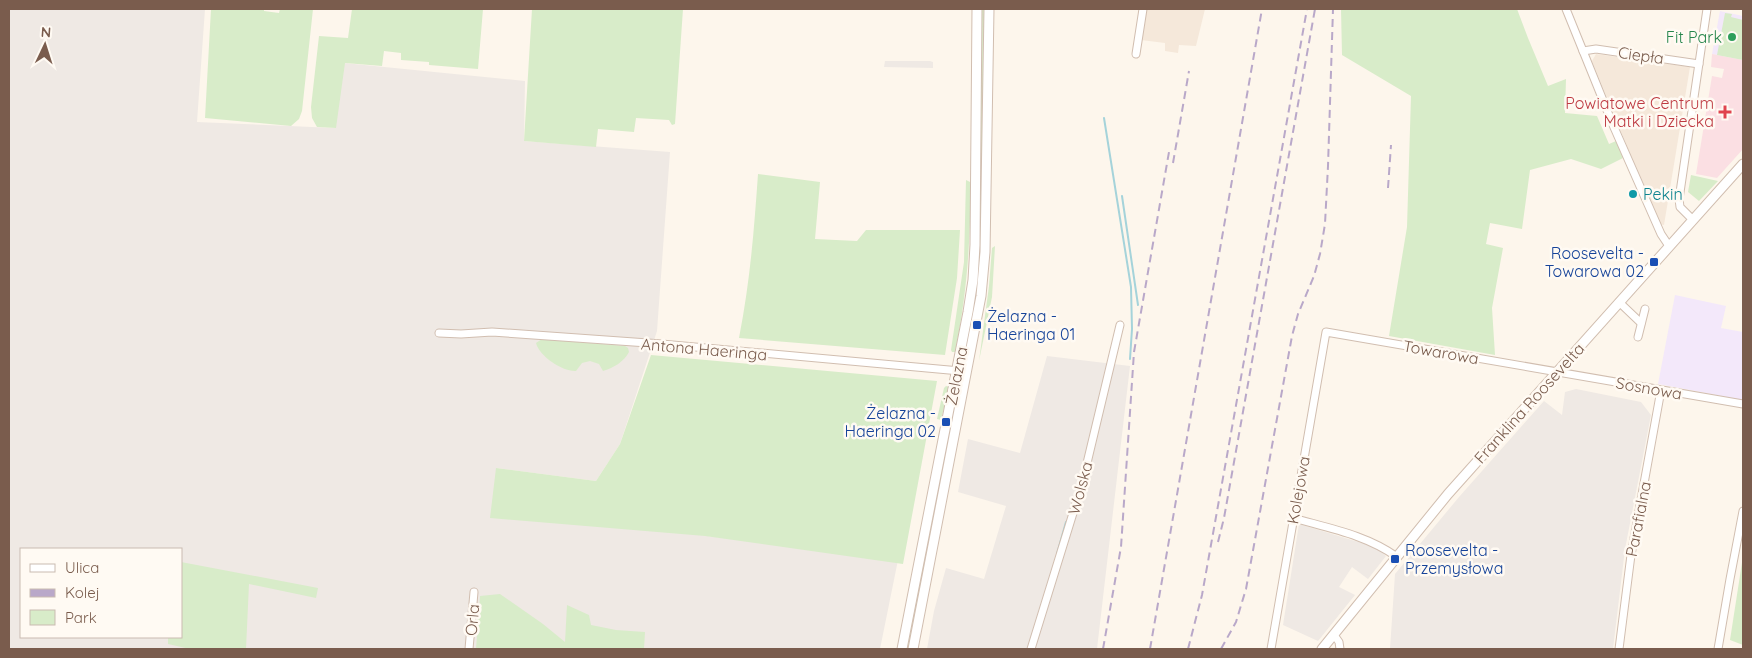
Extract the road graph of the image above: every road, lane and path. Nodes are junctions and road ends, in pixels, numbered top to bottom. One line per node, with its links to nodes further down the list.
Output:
1 (977, 9): 19 (street, Żelazna)
2 (989, 9): 20 (street, Żelazna)
3 (1143, 9): 7 (street)
4 (1566, 9): 6 (street)
5 (1707, 9): 8 (street)
6 (1583, 51): 8 (street, Ciepła); 11 (street)
7 (1136, 54)
8 (1699, 64): 10 (street)
9 (1743, 164): 10 (street, Franklina Roosevelta)
10 (1692, 220): 11 (street, Franklina Roosevelta)
11 (1669, 246): 12 (street, Franklina Roosevelta)
12 (1620, 302): 14 (street); 21 (street, Franklina Roosevelta)
13 (1645, 308): 14 (street)
14 (1641, 323): 18 (street)
15 (1120, 325): 32 (street, Wolska)
16 (439, 332): 19 (street, Antona Haeringa)
17 (1326, 332): 21 (street, Towarowa); 25 (street, Kolejowa)
18 (1638, 337)
19 (957, 371): 20 (street, Antona Haeringa); 30 (street, Żelazna)
20 (968, 372): 31 (street, Żelazna)
21 (1556, 373): 22 (street, Sosnowa); 26 (street, Franklina Roosevelta)
22 (1662, 390): 23 (street, Sosnowa); 36 (street, Parafialna)
23 (1743, 404)
24 (1743, 511): 37 (street)
25 (1293, 518): 26 (street); 33 (street, Kolejowa)
26 (1397, 557): 28 (street, Franklina Roosevelta)
27 (474, 592): 29 (street, Orla)
28 (1334, 635): 34 (street, Franklina Roosevelta); 35 (street)
29 (469, 649)
30 (902, 649)
31 (913, 649)
32 (1031, 649)
33 (1271, 649)
34 (1322, 649)
35 (1340, 649)
36 (1619, 649)
37 (1718, 649)

